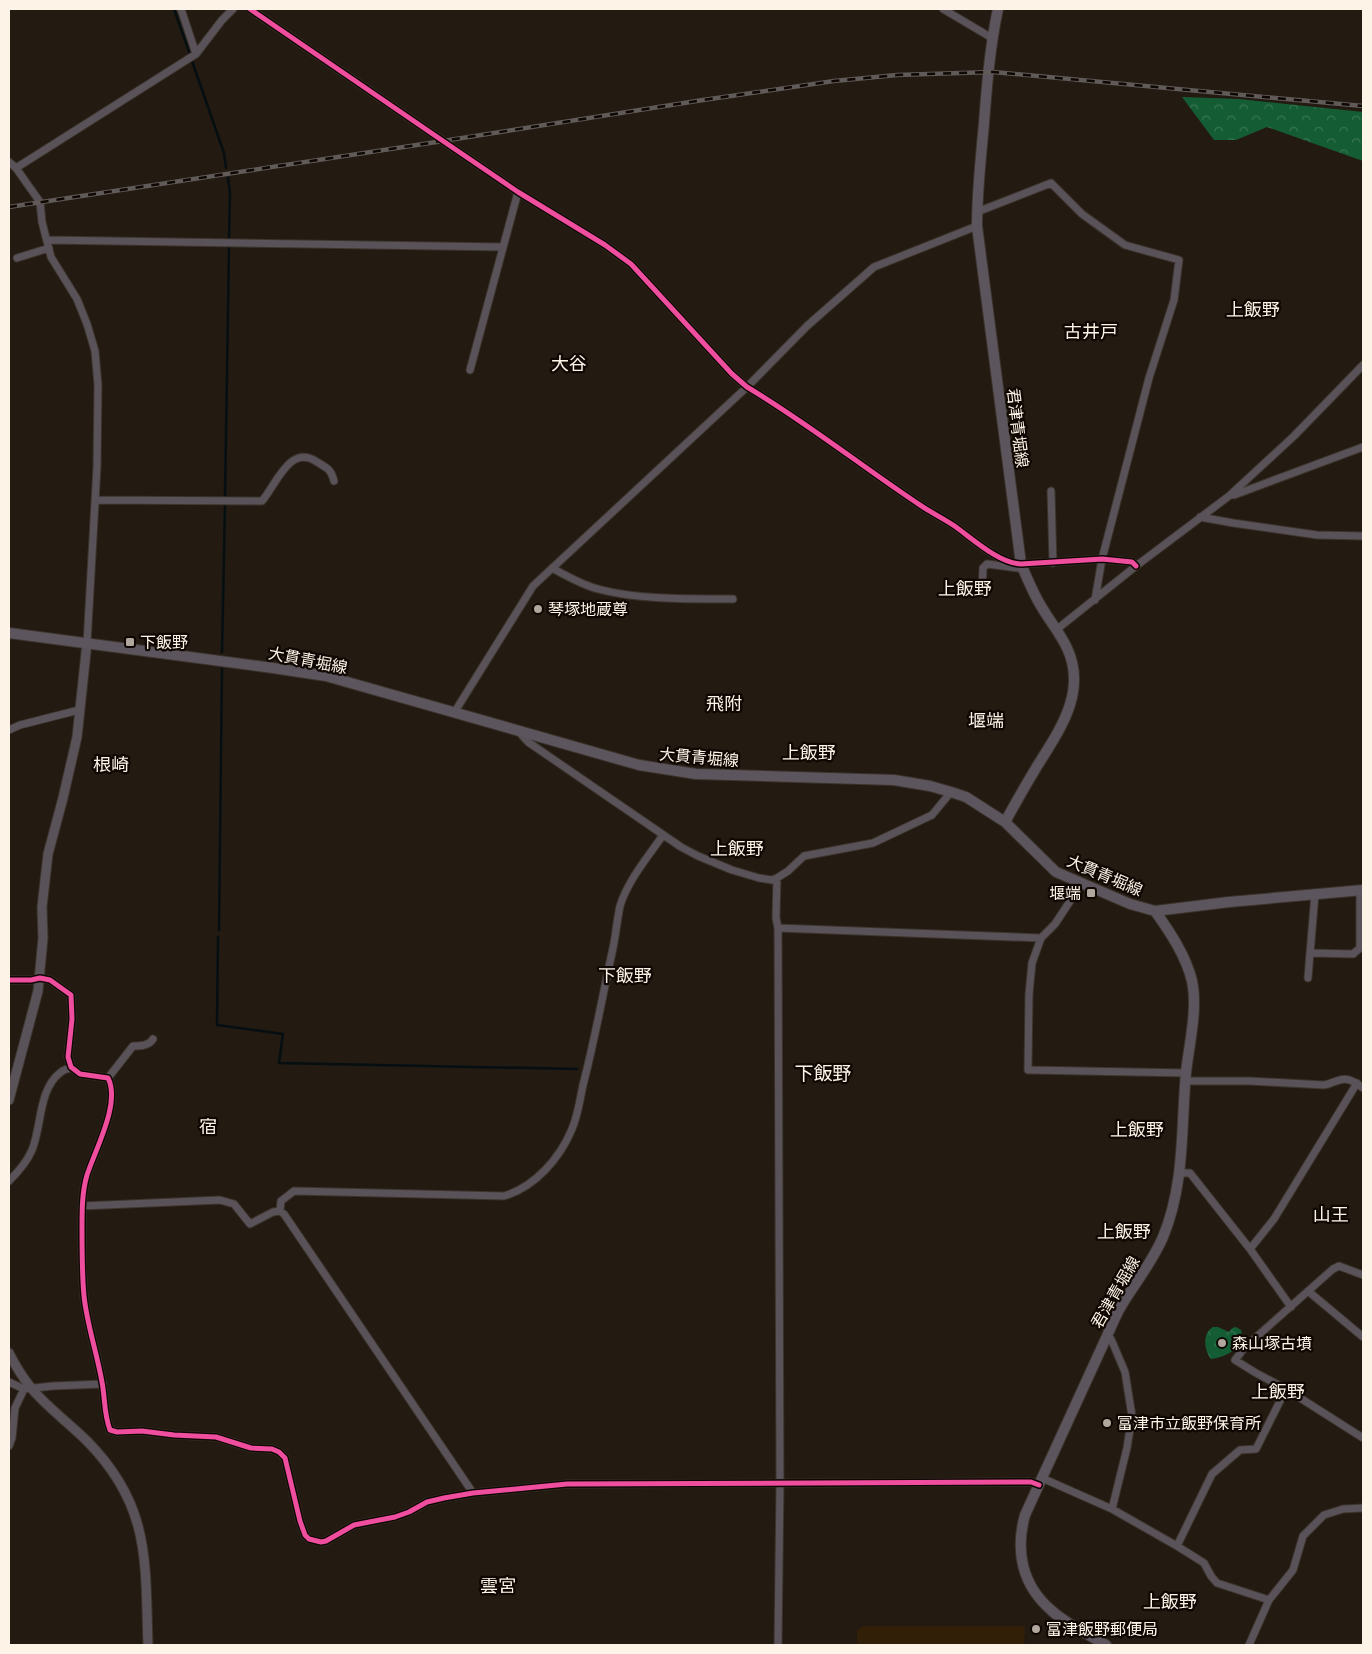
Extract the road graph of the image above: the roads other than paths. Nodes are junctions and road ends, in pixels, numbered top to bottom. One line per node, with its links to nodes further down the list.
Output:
1 (181, 9): 7 (street)
2 (233, 9): 7 (street)
3 (250, 9): 9 (street)
4 (943, 9): 6 (street)
5 (998, 9): 6 (main road, 君津青堀線)
6 (992, 38): 10 (main road, 君津青堀線)
7 (196, 54): 8 (street)
8 (11, 165): 12 (street)
9 (518, 192): 13 (street); 18 (street)
10 (977, 212): 11 (main road, 君津青堀線); 26 (street)
11 (978, 226): 18 (street); 28 (main road, 君津青堀線)
12 (46, 240): 13 (street); 14 (street)
13 (502, 247): 17 (street)
14 (49, 248): 15 (street); 23 (street)
15 (17, 258)
16 (1363, 365): 22 (street)
17 (470, 370)
18 (747, 387): 28 (street); 30 (street)
19 (1363, 447): 22 (street)
20 (334, 481): 23 (street)
21 (1051, 491): 27 (street)
22 (1229, 496): 24 (street)
23 (96, 500): 36 (street)
24 (1200, 517): 25 (street); 29 (street)
25 (1363, 536)
26 (1102, 559): 27 (street); 29 (street); 33 (street)
27 (1053, 563): 28 (street)
28 (1022, 566): 31 (street); 34 (main road, 君津青堀線)
29 (1136, 566): 33 (street)
30 (552, 568): 32 (street); 38 (street)
31 (982, 590)
32 (733, 600)
33 (1095, 600): 34 (street)
34 (1056, 630): 42 (main road, 君津青堀線)
35 (9, 633): 36 (main road, 大貫青堀線)
36 (86, 643): 37 (street); 38 (main road, 大貫青堀線)
37 (80, 710): 39 (street); 52 (street)
38 (454, 713): 40 (main road, 大貫青堀線)
39 (9, 730)
40 (519, 731): 41 (main road, 大貫青堀線); 43 (street)
41 (951, 792): 42 (main road, 大貫青堀線); 44 (street)
42 (1005, 822): 45 (main road, 大貫青堀線)
43 (663, 835): 44 (street); 64 (street)
44 (778, 878): 49 (street)
45 (1082, 883): 48 (main road, 大貫青堀線); 50 (street)
46 (1362, 890): 47 (main road, 大貫青堀線); 51 (street)
47 (1314, 894): 48 (main road, 大貫青堀線); 51 (street)
48 (1155, 911): 57 (main road, 君津青堀線)
49 (778, 928): 50 (street); 79 (street)
50 (1041, 938): 57 (street)
51 (1310, 953): 53 (street)
52 (40, 978): 54 (street); 56 (street); 60 (street)
53 (1308, 978)
54 (9, 980)
55 (153, 1039): 58 (street)
56 (71, 1067): 58 (street); 62 (street)
57 (1186, 1077): 59 (street); 61 (main road, 君津青堀線)
58 (108, 1078): 63 (street)
59 (1360, 1086): 65 (street)
60 (9, 1100)
61 (1180, 1172): 65 (street); 69 (main road, 君津青堀線)
62 (9, 1181)
63 (82, 1206): 64 (street); 73 (street)
64 (280, 1211): 80 (street)
65 (1250, 1249): 68 (street)
66 (1363, 1275): 67 (street)
67 (1308, 1291): 68 (street); 70 (street)
68 (1290, 1307): 75 (street)
69 (1107, 1336): 78 (main road, 君津青堀線); 81 (street)
70 (1363, 1336)
71 (9, 1354): 74 (street)
72 (9, 1382): 74 (street)
73 (103, 1384): 74 (street); 80 (street)
74 (27, 1388): 77 (street); 85 (street)
75 (1286, 1389): 76 (street); 83 (street)
76 (1363, 1438)
77 (9, 1446)
78 (1040, 1481): 79 (street); 81 (street); 87 (main road, 君津青堀線)
79 (780, 1484): 80 (street); 86 (street)
80 (473, 1493)
81 (1112, 1508): 83 (street)
82 (1363, 1508): 84 (street)
83 (1177, 1546): 84 (street)
84 (1269, 1600): 88 (street)
85 (148, 1645)
86 (778, 1645)
87 (1106, 1645)
88 (1249, 1645)

